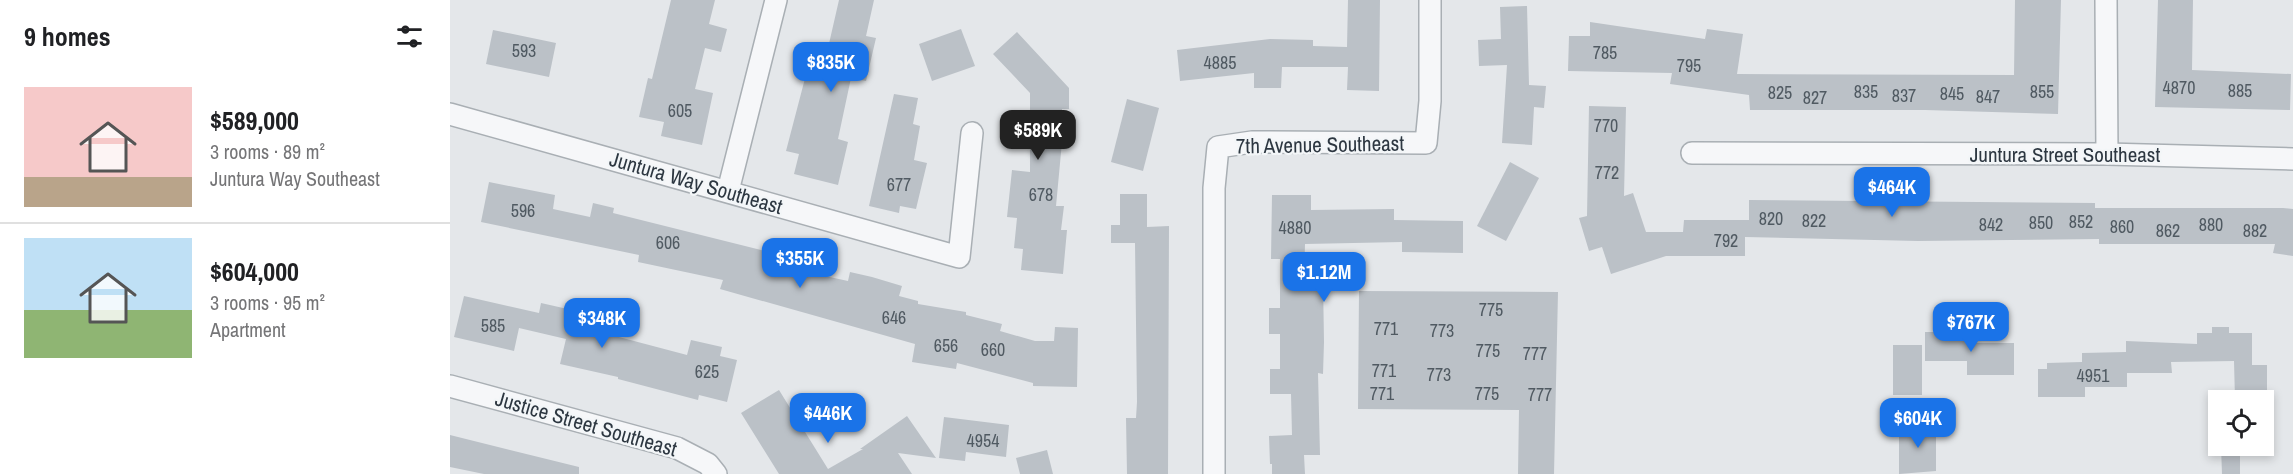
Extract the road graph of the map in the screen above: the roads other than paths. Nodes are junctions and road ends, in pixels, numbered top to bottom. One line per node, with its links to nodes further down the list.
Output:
1 (776, 0): 9 (street)
2 (1430, 0): 12 (street, 7th Avenue Southeast)
3 (2106, 0): 7 (street)
4 (450, 114): 9 (street, Juntura Way Southeast)
5 (972, 132): 9 (street, Juntura Way Southeast)
6 (1692, 153): 7 (street, Juntura Street Southeast)
7 (2107, 154): 8 (street, Juntura Street Southeast)
8 (2293, 159)
9 (728, 191)
10 (450, 386): 11 (street, Justice Street Southeast)
11 (716, 474)
12 (1214, 474)

